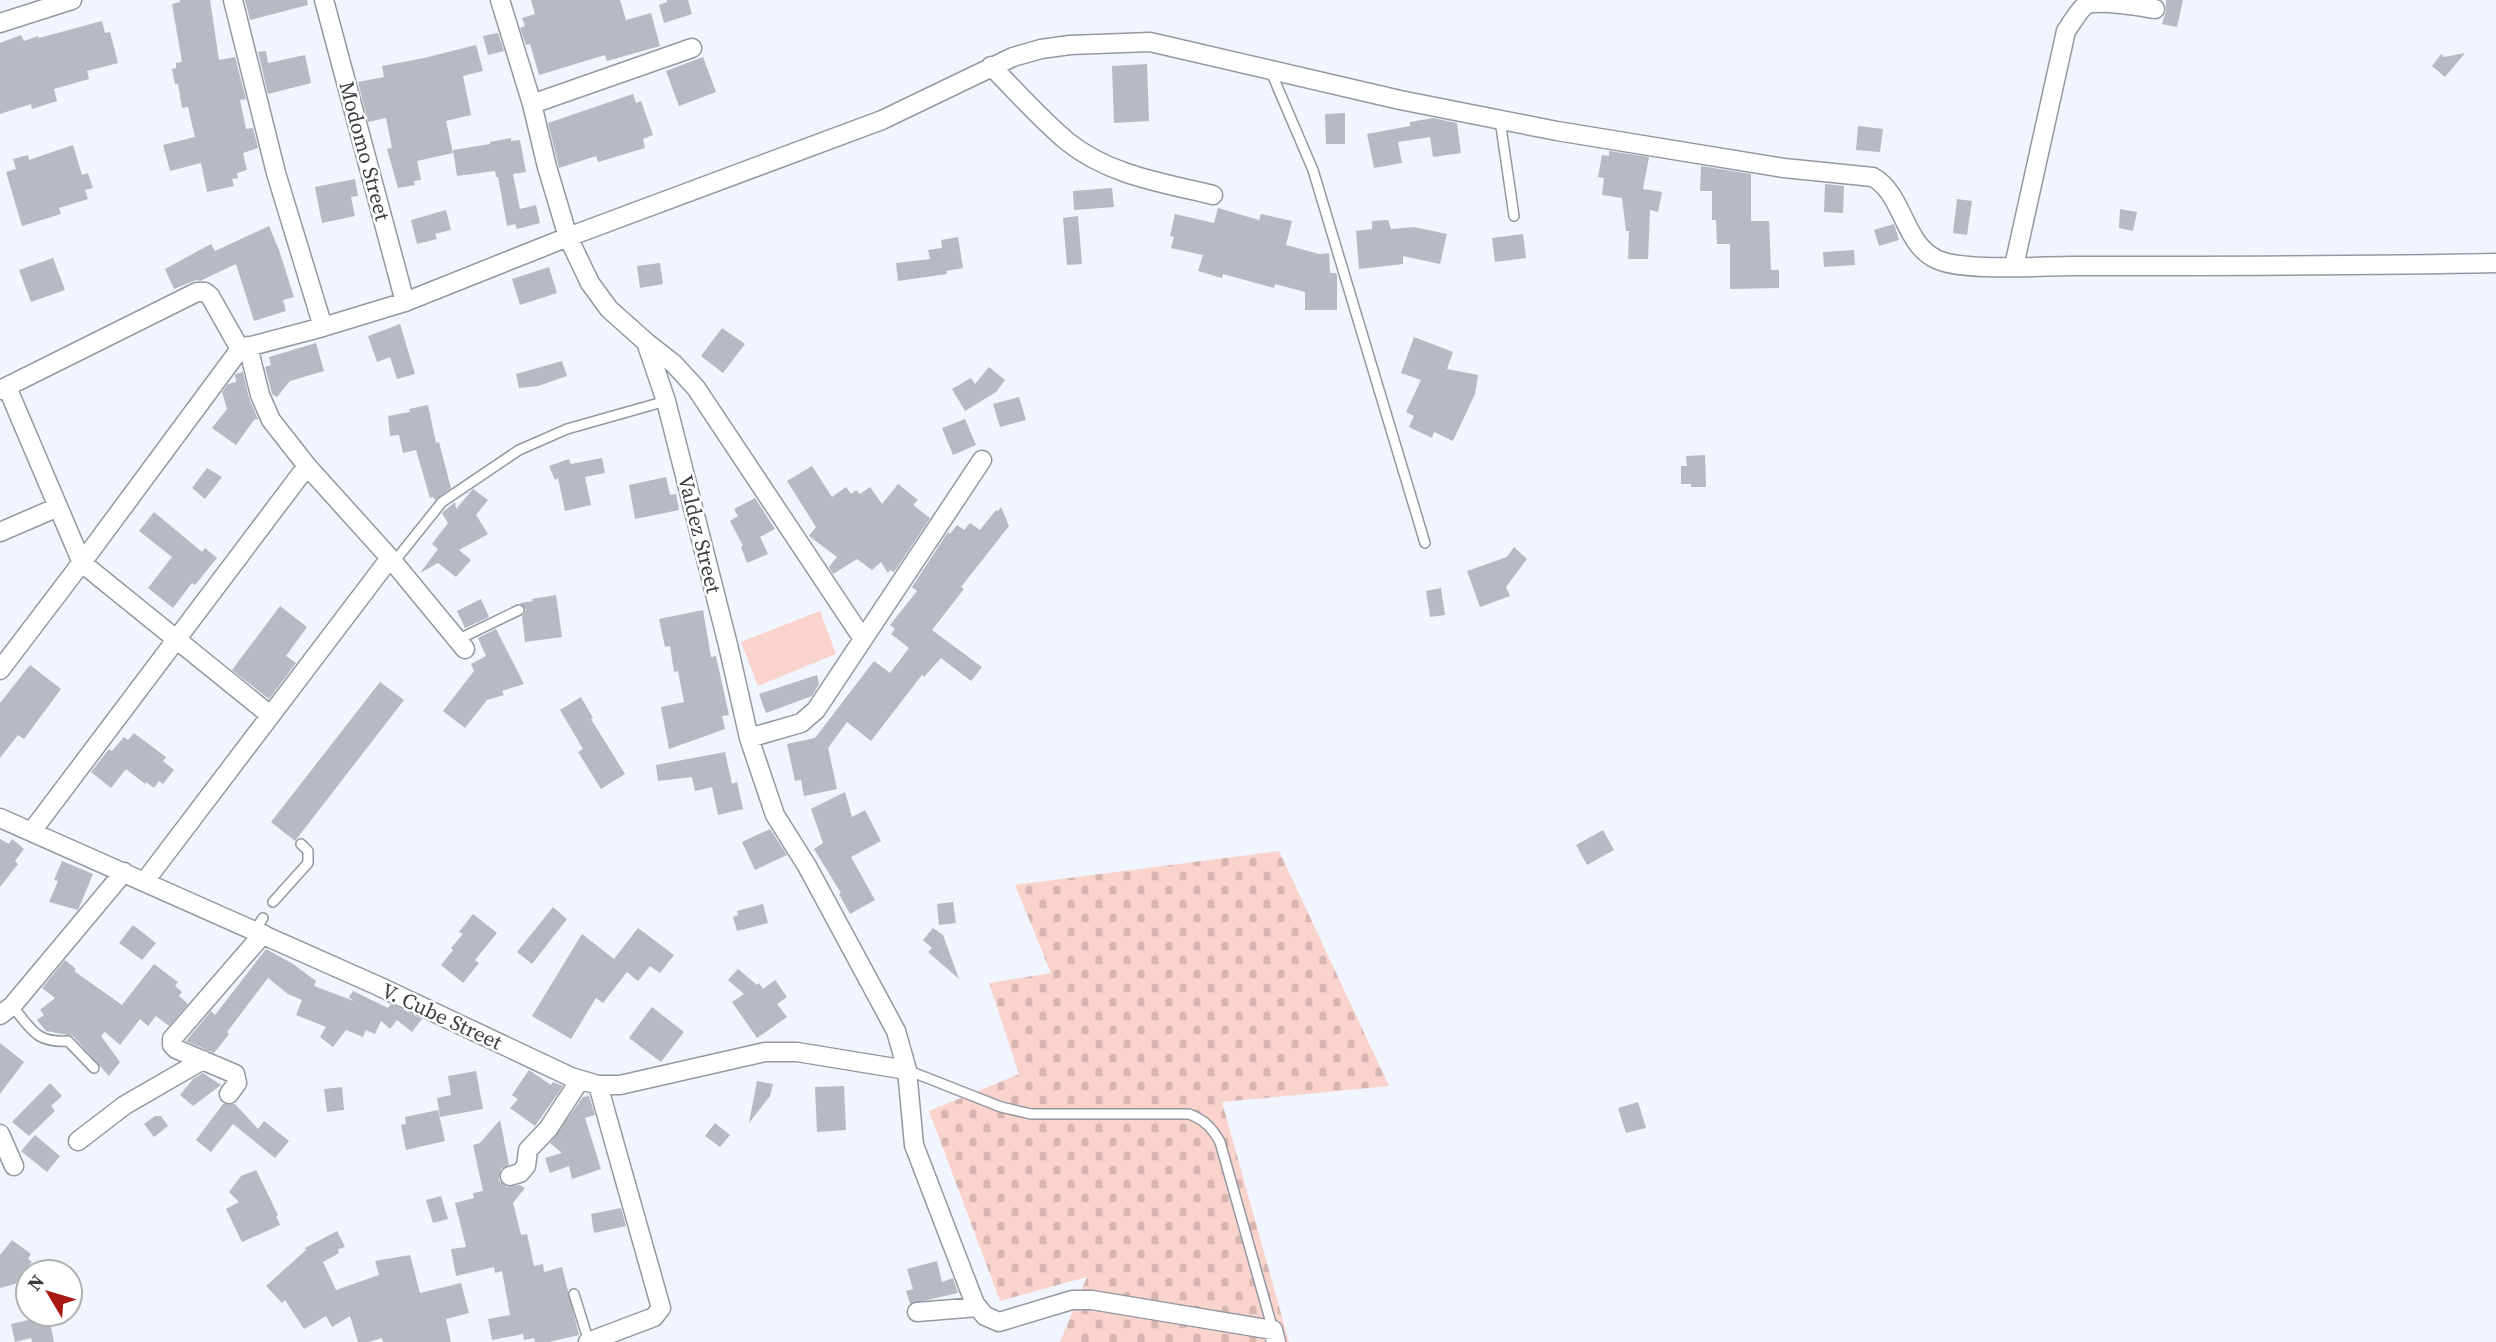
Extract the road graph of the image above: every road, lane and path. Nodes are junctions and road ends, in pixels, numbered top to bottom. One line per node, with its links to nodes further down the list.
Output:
1 (72, 0): 6 (street)
2 (233, 0): 18 (street)
3 (324, 0): 17 (street, Modomo Street)
4 (500, 0): 10 (street, Valdez Street)
5 (2155, 9): 16 (street)
6 (0, 23)
7 (692, 48): 10 (street)
8 (991, 66): 9 (street); 12 (street); 14 (street)
9 (1270, 70): 11 (street); 27 (lane)
10 (532, 104): 14 (street, Valdez Street)
11 (1500, 120): 13 (lane); 16 (street)
12 (1213, 195)
13 (1514, 216)
14 (568, 237): 17 (street); 19 (street, Valdez Street)
15 (2496, 263): 16 (street)
16 (2014, 266)
17 (405, 302): 18 (street)
18 (323, 327): 20 (street)
19 (646, 342): 22 (street, Valdez Street); 32 (street)
20 (244, 348): 21 (street); 24 (street); 29 (street)
21 (3, 389): 25 (street)
22 (666, 401): 28 (lane); 36 (street, Valdez Street)
23 (982, 460): 32 (street)
24 (307, 466): 28 (street); 31 (street)
25 (58, 508): 26 (street); 29 (street)
26 (0, 532)
27 (1425, 543)
28 (392, 560): 33 (street); 35 (street)
29 (82, 563): 31 (street); 34 (street)
30 (519, 610): 33 (lane)
31 (176, 639): 35 (street); 38 (street)
32 (863, 639): 36 (street)
33 (461, 645)
34 (0, 670)
35 (270, 715): 41 (street)
36 (749, 738): 47 (street, Valdez Street)
37 (0, 818): 38 (street, V. Cube Street)
38 (32, 831): 40 (street, V. Cube Street)
39 (301, 844): 42 (lane)
40 (124, 872): 41 (street, V. Cube Street); 44 (street)
41 (145, 881): 43 (street, V. Cube Street)
42 (273, 902)
43 (260, 927): 45 (street); 48 (street, V. Cube Street)
44 (6, 1010): 46 (lane)
45 (203, 1060): 49 (street); 51 (street)
46 (94, 1068)
47 (907, 1070): 48 (street, V. Cube Street); 55 (street, Valdez Street); 57 (lane)
48 (589, 1083): 53 (street); 58 (street)
49 (229, 1094)
50 (0, 1134): 52 (street)
51 (78, 1141)
52 (14, 1166)
53 (510, 1176)
54 (574, 1294): 58 (lane)
55 (978, 1307): 56 (street); 57 (street)
56 (917, 1312)
57 (1274, 1336)
58 (589, 1342)

